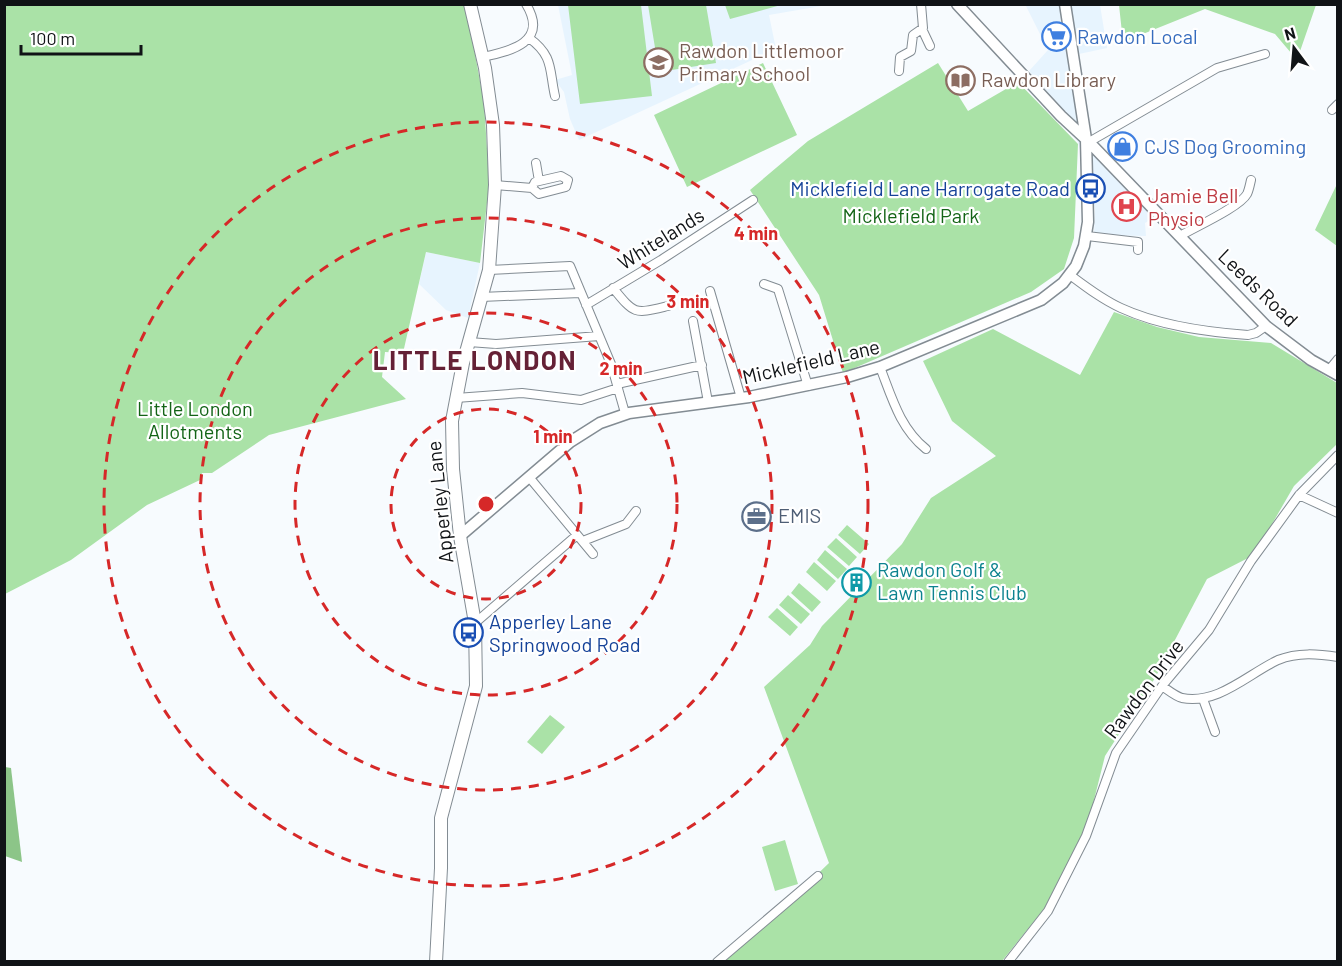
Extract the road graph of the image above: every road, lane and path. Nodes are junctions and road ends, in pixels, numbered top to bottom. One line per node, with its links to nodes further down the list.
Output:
1 (470, 4): 10 (highway, Apperley Lane)
2 (526, 4): 7 (street)
3 (921, 4): 6 (street)
4 (957, 4): 13 (main road, Leeds Road)
5 (1065, 4): 13 (main road, Micklefield Lane)
6 (922, 29): 8 (street); 11 (street)
7 (529, 38): 10 (street); 12 (street)
8 (930, 46)
9 (1265, 54): 13 (street)
10 (483, 57): 19 (highway, Apperley Lane)
11 (899, 71)
12 (555, 96)
13 (1088, 140): 15 (main road, Leeds Road); 16 (main road, Micklefield Lane)
14 (536, 163): 18 (street)
15 (1110, 163): 16 (main road); 23 (main road, Leeds Road)
16 (1087, 172): 22 (main road, Micklefield Lane)
17 (1251, 180): 23 (street)
18 (539, 181): 20 (street); 20 (street)
19 (495, 185): 20 (street); 25 (highway, Apperley Lane)
20 (532, 188)
21 (753, 200): 28 (street, Whitelands)
22 (1087, 236): 24 (street); 26 (main road, Micklefield Lane)
23 (1180, 236): 35 (main road, Leeds Road)
24 (1138, 250)
25 (489, 270): 30 (street); 31 (highway, Apperley Lane)
26 (1070, 275): 35 (street); 40 (main road, Micklefield Lane)
27 (764, 284): 43 (street)
28 (614, 288): 32 (street, Whitelands); 33 (street)
29 (710, 291): 45 (street)
30 (580, 293): 31 (street); 32 (street)
31 (481, 297): 37 (highway, Apperley Lane)
32 (586, 305): 36 (street)
33 (668, 306)
34 (693, 321): 39 (street)
35 (1266, 326): 41 (main road, Leeds Road)
36 (599, 336): 37 (street); 42 (street)
37 (469, 342): 44 (highway, Apperley Lane)
38 (1338, 359): 41 (street)
39 (702, 365): 42 (street); 46 (street)
40 (880, 367): 43 (main road, Micklefield Lane); 48 (street)
41 (1333, 373)
42 (618, 386): 44 (street); 47 (street)
43 (808, 386): 45 (main road, Micklefield Lane)
44 (456, 398): 55 (highway, Apperley Lane)
45 (741, 398): 46 (main road, Micklefield Lane)
46 (708, 402): 47 (main road, Micklefield Lane)
47 (626, 413): 50 (main road, Micklefield Lane)
48 (926, 449)
49 (1338, 455): 51 (street, Rawdon Drive)
50 (529, 477): 54 (main road, Micklefield Lane); 56 (street)
51 (1299, 495): 53 (street); 61 (street, Rawdon Drive)
52 (636, 511): 56 (street)
53 (1338, 513)
54 (474, 525): 55 (main road, Micklefield Lane); 57 (main road, Micklefield Lane)
55 (460, 536): 57 (highway, Apperley Lane)
56 (580, 538): 58 (street); 59 (street)
57 (463, 553): 59 (highway, Apperley Lane)
58 (593, 554)
59 (475, 623): 65 (highway, Apperley Lane)
60 (1338, 657): 62 (street)
61 (1162, 686): 62 (street); 67 (street, Rawdon Drive)
62 (1203, 699): 63 (street)
63 (1215, 732)
64 (818, 876): 66 (street)
65 (436, 962)
66 (717, 962)
67 (1008, 962)

